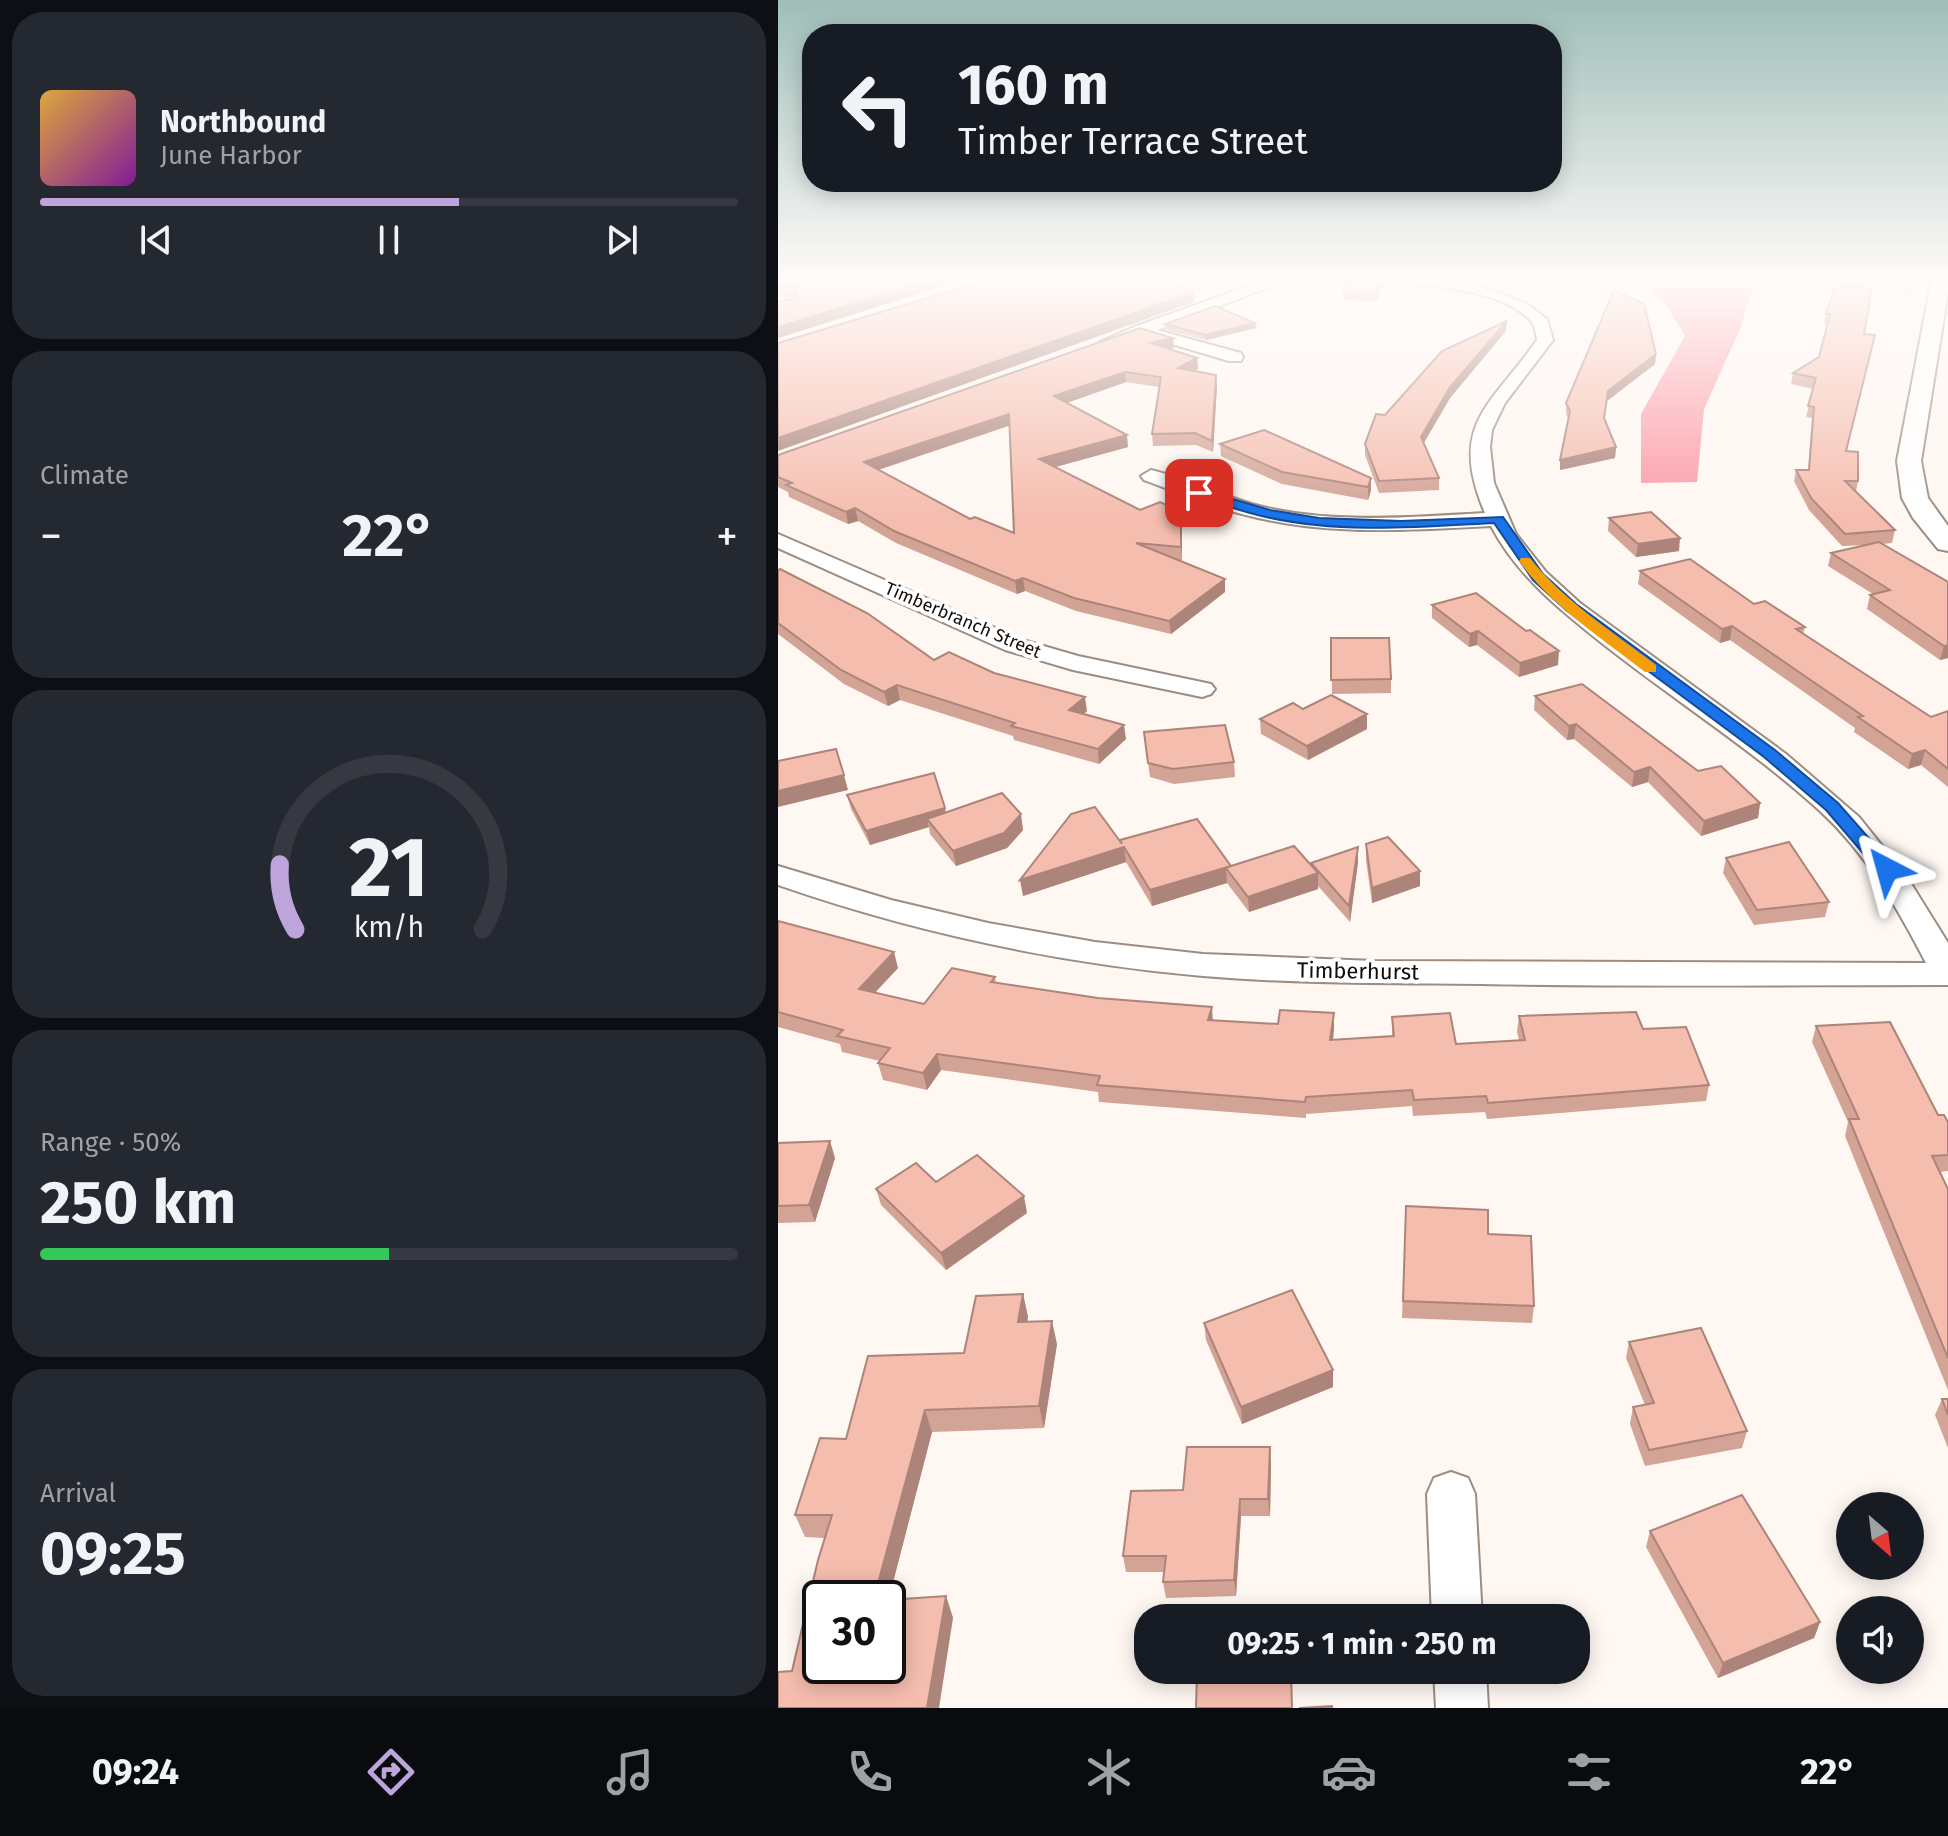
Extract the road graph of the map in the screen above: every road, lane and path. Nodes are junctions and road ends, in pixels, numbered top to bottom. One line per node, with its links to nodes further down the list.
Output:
1 (1530, 358): 4 (street)
2 (1927, 358): 6 (street)
3 (1151, 476): 4 (street)
4 (1499, 519): 9 (street)
5 (778, 540): 7 (street, Timberbranch Street)
6 (1948, 543)
7 (1202, 689)
8 (778, 875): 9 (street, Timberhurst)
9 (1948, 974)
10 (1451, 1494): 11 (street)
11 (1456, 1604)
12 (1461, 1684): 13 (street)
13 (1462, 1708)

